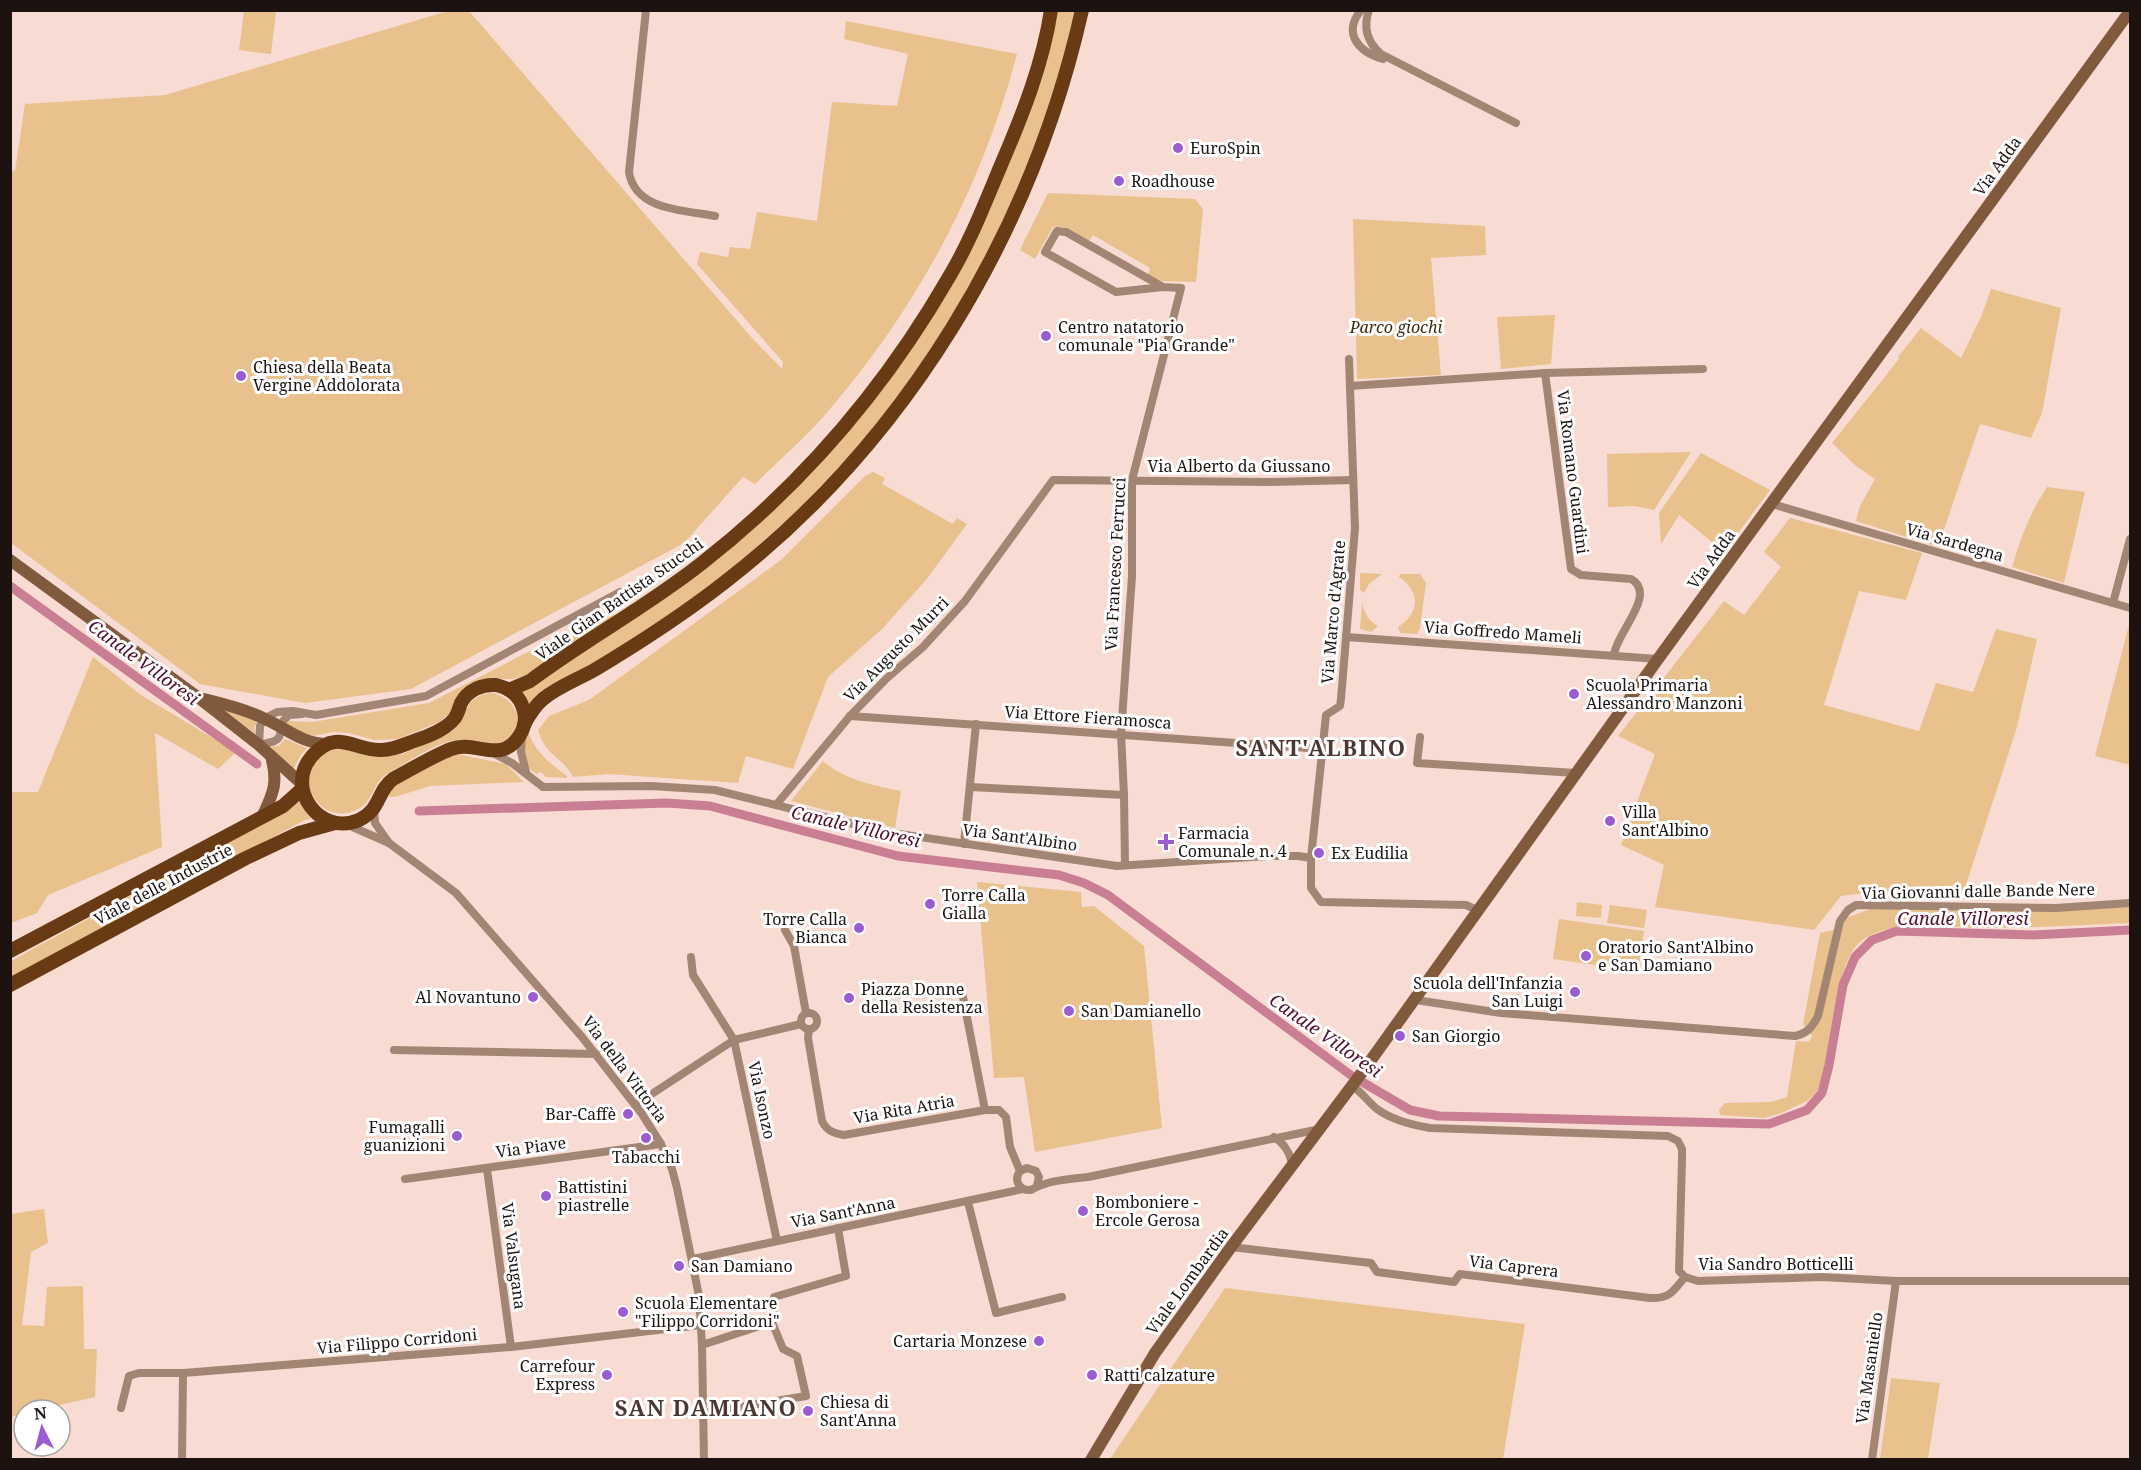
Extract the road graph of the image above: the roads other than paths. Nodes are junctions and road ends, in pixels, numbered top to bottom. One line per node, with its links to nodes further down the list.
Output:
1 (646, 10): 9 (street)
2 (1051, 10): 27 (main road, Viale Gian Battista Stucchi)
3 (1082, 10): 33 (main road)
4 (1361, 10): 7 (street)
5 (1369, 10): 7 (street)
6 (2130, 10): 18 (main road, Via Adda)
7 (1395, 62): 8 (street)
8 (1516, 123)
9 (715, 216)
10 (1163, 287): 10 (street, Via Francesco Ferrucci); 16 (street, Via Francesco Ferrucci)
11 (1349, 359): 14 (street, Via Marco d'Agrate)
12 (1703, 369): 13 (street, Via Romano Guardini)
13 (1545, 373): 14 (street, Via Romano Guardini); 25 (street, Via Romano Guardini)
14 (1350, 386): 17 (street, Via Marco d'Agrate)
15 (1053, 480): 16 (street, Via Alberto da Giussano); 30 (street, Via Augusto Murri)
16 (1132, 480): 17 (street, Via Alberto da Giussano); 35 (street, Via Francesco Ferrucci)
17 (1353, 480): 24 (street, Via Marco d'Agrate)
18 (1772, 504): 22 (street, Via Sardegna); 26 (main road, Via Adda)
19 (2130, 538): 22 (street)
20 (10, 560): 28 (main road)
21 (620, 592): 29 (street)
22 (2113, 603): 23 (street, Via Sardegna)
23 (2130, 608)
24 (1346, 637): 25 (street, Via Goffredo Mameli); 39 (street, Via Marco d'Agrate)
25 (1614, 655): 26 (street, Via Goffredo Mameli)
26 (1658, 659): 42 (main road, Via Adda)
27 (509, 690): 33 (main road); 37 (main road, Viale Gian Battista Stucchi)
28 (199, 698): 31 (main road); 38 (main road)
29 (302, 714): 31 (street); 34 (street)
30 (850, 716): 32 (street, Via Ettore Fieramosca); 47 (street, Via Augusto Murri)
31 (265, 718): 34 (main road); 38 (street)
32 (976, 724): 35 (street, Via Ettore Fieramosca); 45 (street)
33 (523, 727): 40 (main road); 43 (street)
34 (282, 728): 37 (main road); 38 (street)
35 (1121, 734): 39 (street, Via Ettore Fieramosca); 46 (street, Via Francesco Ferrucci)
36 (1419, 737): 42 (street)
37 (328, 744): 44 (main road)
38 (260, 745): 41 (main road)
39 (1322, 749): 53 (street, Via Marco d'Agrate)
40 (486, 751): 43 (street, Via Sant'Albino); 48 (main road)
41 (271, 755): 44 (main road); 49 (main road)
42 (1576, 773): 56 (main road, Via Adda)
43 (528, 774): 47 (street, Via Sant'Albino)
44 (302, 787): 49 (main road, Viale delle Industrie); 50 (main road)
45 (971, 787): 46 (street); 52 (street)
46 (1124, 795): 54 (street, Via Francesco Ferrucci)
47 (776, 805): 52 (street, Via Sant'Albino)
48 (374, 809): 50 (main road); 51 (street)
49 (264, 815): 58 (main road, Viale delle Industrie)
50 (339, 823): 51 (street); 60 (main road, Viale delle Industrie)
51 (389, 843): 67 (street, Via della Vittoria)
52 (964, 844): 54 (street, Via Sant'Albino)
53 (1311, 858): 54 (street, Via Sant'Albino); 56 (street)
54 (1125, 864)
55 (2130, 903): 62 (street, Via Giovanni dalle Bande Nere)
56 (1479, 911): 62 (main road, Via Adda)
57 (785, 930): 63 (street)
58 (10, 951)
59 (691, 957): 65 (street, Via Isonzo)
60 (10, 985)
61 (963, 997): 70 (street)
62 (1416, 1000): 68 (main road, Via Adda)
63 (806, 1013): 64 (street); 64 (street)
64 (805, 1026): 65 (street); 70 (street, Via Rita Atria)
65 (734, 1040): 69 (street); 85 (street, Via Isonzo)
66 (394, 1050): 67 (street)
67 (596, 1054): 69 (street, Via della Vittoria)
68 (1354, 1084): 71 (main road, Via Adda); 88 (street, Via Sandro Botticelli)
69 (635, 1105): 73 (street, Via della Vittoria)
70 (985, 1110): 76 (street)
71 (1321, 1129): 72 (street, Via Sant'Anna); 75 (main road, Viale Lombardia)
72 (1274, 1137): 75 (street); 79 (street, Via Sant'Anna)
73 (661, 1144): 74 (street, Via Piave); 87 (street, Via della Vittoria)
74 (487, 1168): 78 (street, Via Piave); 95 (street, Via Valsugana)
75 (1292, 1168): 86 (main road, Viale Lombardia)
76 (1021, 1173): 77 (street, Via Sant'Anna); 81 (street); 82 (street, Via Sant'Anna)
77 (1038, 1174): 79 (street, Via Sant'Anna); 80 (street)
78 (405, 1179)
79 (1057, 1181): 80 (street, Via Sant'Anna)
80 (1037, 1185): 81 (street, Via Sant'Anna)
81 (1023, 1189): 82 (street, Via Sant'Anna)
82 (999, 1195): 83 (street, Via Sant'Anna)
83 (968, 1202): 84 (street, Via Sant'Anna); 91 (street)
84 (838, 1228): 85 (street, Via Sant'Anna); 92 (street)
85 (777, 1241): 87 (street, Via Sant'Anna)
86 (1231, 1247): 88 (street, Via Caprera); 101 (main road, Viale Lombardia)
87 (693, 1259): 93 (street, Via della Vittoria)
88 (1685, 1277): 89 (street, Via Sandro Botticelli)
89 (1896, 1281): 90 (street, Via Sandro Botticelli); 102 (street, Via Masaniello)
90 (2130, 1281)
91 (1062, 1297)
92 (772, 1322): 94 (street); 98 (street)
93 (701, 1325): 94 (street, Via della Vittoria); 95 (street, Via Filippo Corridoni)
94 (702, 1345): 98 (street, Via della Vittoria)
95 (511, 1347): 96 (street, Via Filippo Corridoni)
96 (183, 1373): 97 (street, Via Filippo Corridoni); 99 (street)
97 (121, 1408)
98 (703, 1413): 100 (street, Via della Vittoria)
99 (182, 1460)
100 (704, 1460)
101 (1091, 1460)
102 (1872, 1460)

